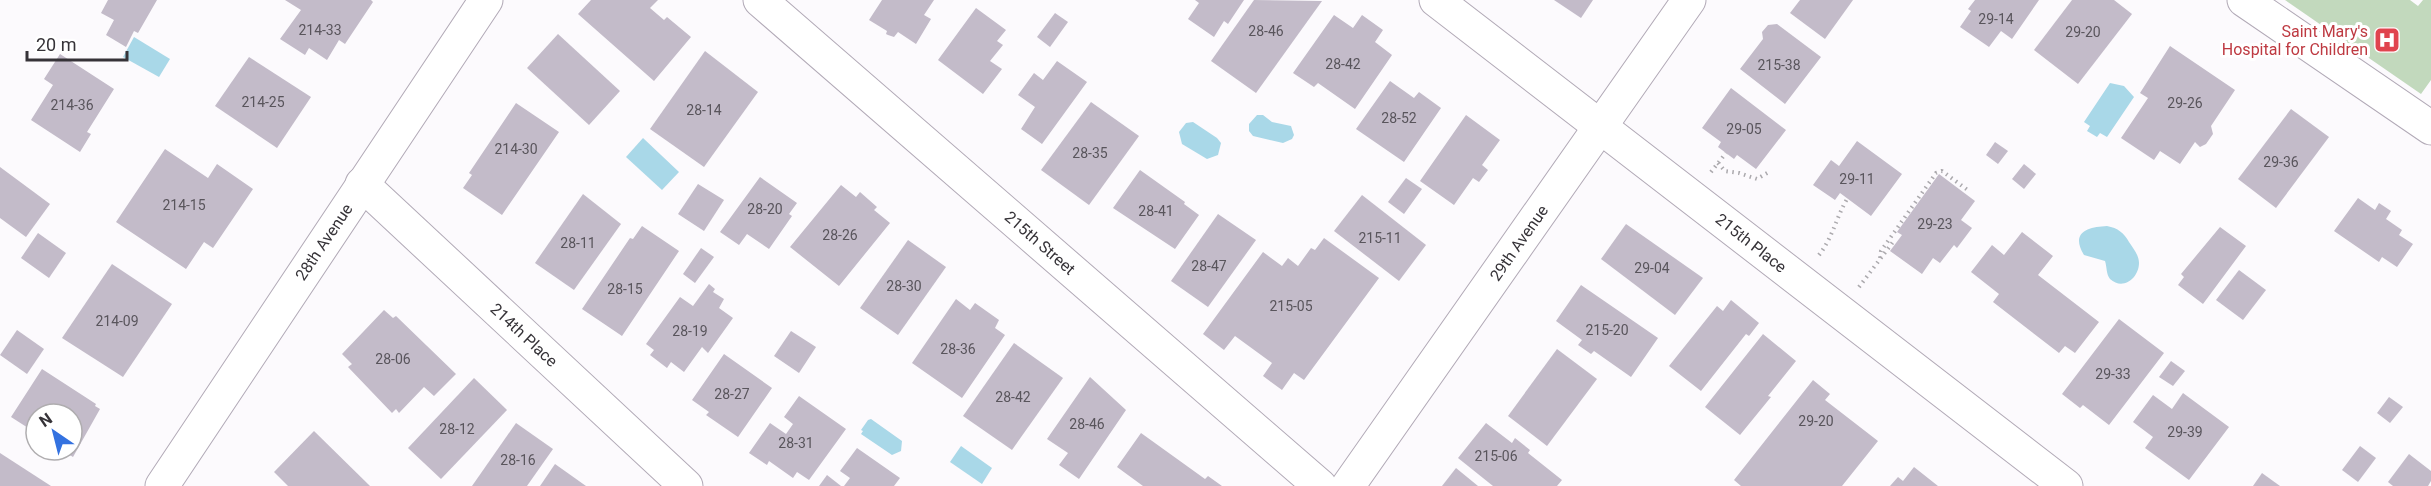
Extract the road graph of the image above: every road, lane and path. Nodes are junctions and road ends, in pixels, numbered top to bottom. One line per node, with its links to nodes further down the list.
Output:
1 (486, 0): 12 (street, 28th Avenue)
2 (760, 0): 21 (street, 215th Street)
3 (1436, 0): 6 (street, 215th Place)
4 (1689, 0): 6 (street, 29th Avenue)
5 (2244, 0): 7 (street)
6 (1601, 127): 22 (street, 29th Avenue); 23 (street, 215th Place)
7 (2431, 128)
8 (1726, 153): 9 (path)
9 (1718, 163): 10 (path); 11 (path)
10 (1710, 172)
11 (1769, 172)
12 (362, 184): 19 (street, 28th Avenue); 20 (street, 214th Place)
13 (1969, 191): 17 (path)
14 (1847, 199): 16 (path)
15 (1896, 244): 17 (path)
16 (1818, 256)
17 (1880, 258): 18 (path)
18 (1859, 287)
19 (162, 486)
20 (686, 486)
21 (1320, 486)
22 (1348, 486)
23 (2066, 486)

